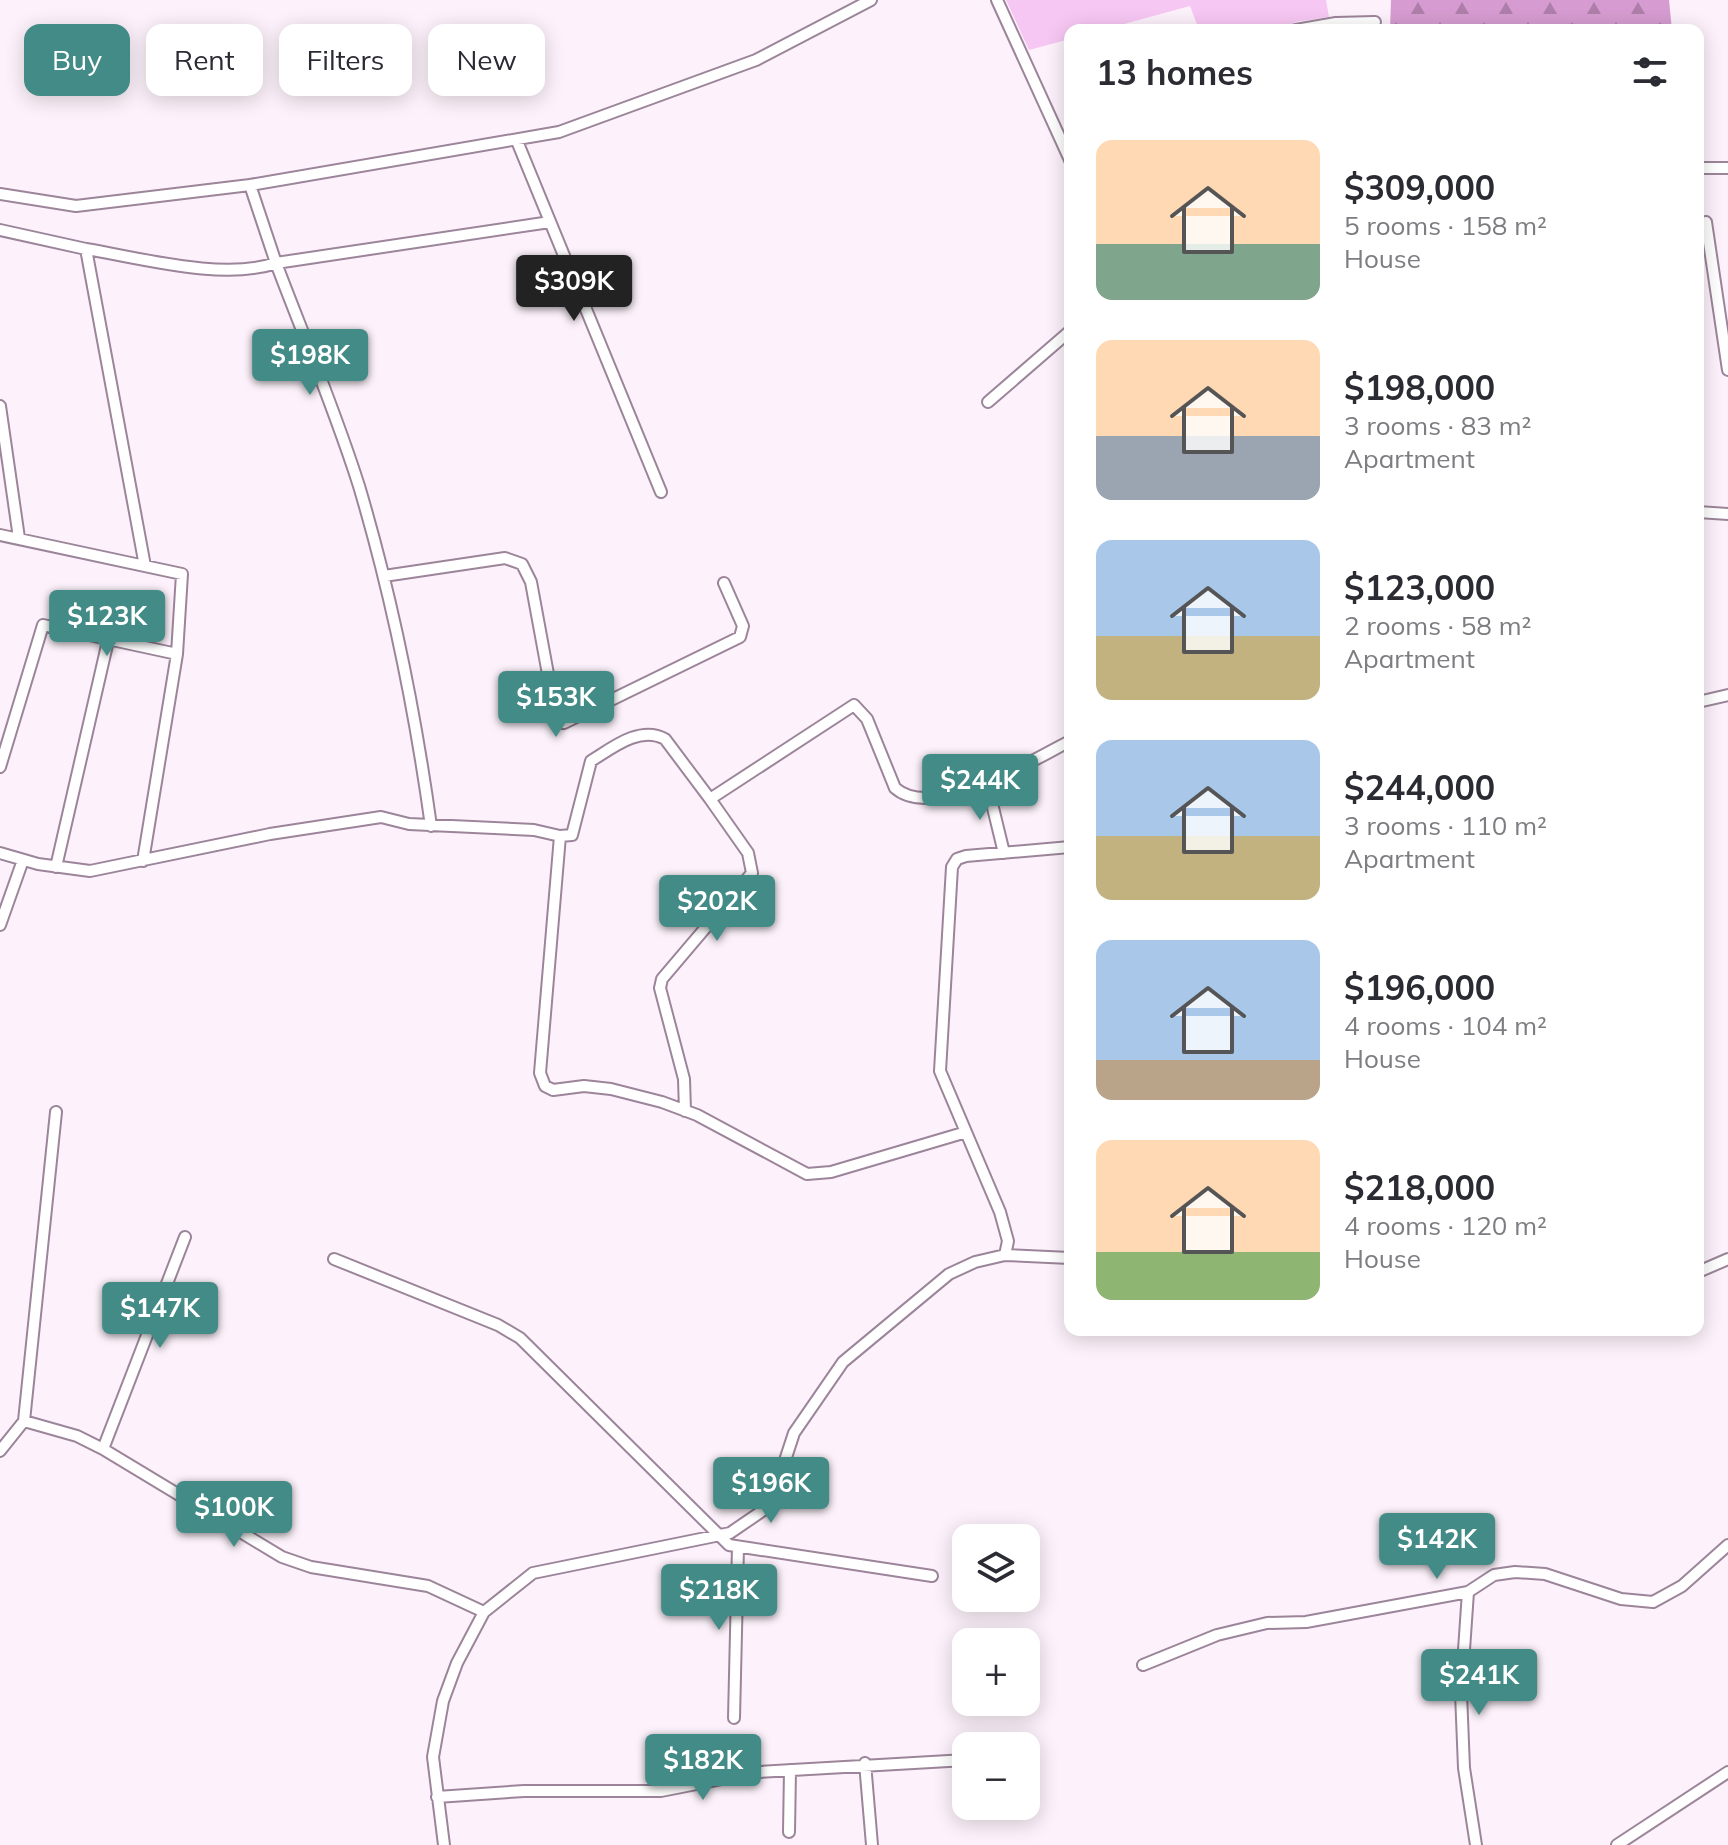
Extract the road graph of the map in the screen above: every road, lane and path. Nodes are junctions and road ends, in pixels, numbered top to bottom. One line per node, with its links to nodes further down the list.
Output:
1 (871, 0): 5 (street)
2 (997, 0): 6 (street)
3 (1375, 22): 4 (street)
4 (1330, 24)
5 (517, 141): 9 (street); 11 (street)
6 (1064, 146)
7 (1704, 168): 8 (street)
8 (1728, 168)
9 (250, 185): 10 (street); 15 (street)
10 (0, 194)
11 (550, 222): 15 (street); 20 (street)
12 (1706, 222): 17 (street)
13 (0, 230): 14 (street)
14 (86, 249): 15 (street); 25 (street)
15 (276, 263): 26 (street)
16 (1064, 336): 18 (street)
17 (1728, 370)
18 (988, 402)
19 (0, 406): 24 (street)
20 (661, 492)
21 (1704, 512): 22 (street)
22 (1728, 514)
23 (0, 535): 24 (street)
24 (19, 538): 25 (street)
25 (145, 566): 29 (street)
26 (384, 576): 27 (street); 36 (street)
27 (724, 583)
28 (108, 641): 29 (street); 33 (street); 43 (street)
29 (177, 654): 42 (street)
30 (1728, 695): 31 (street)
31 (1704, 701)
32 (1064, 744): 34 (street)
33 (0, 767)
34 (987, 783): 35 (street); 40 (street)
35 (710, 799): 37 (street); 45 (street)
36 (431, 826): 37 (street); 42 (street)
37 (560, 836): 45 (street)
38 (1064, 848): 40 (street)
39 (0, 853): 41 (street)
40 (1004, 853): 47 (street)
41 (23, 860): 43 (street); 44 (street)
42 (143, 861): 43 (street)
43 (56, 867)
44 (0, 925)
45 (685, 1111): 47 (street)
46 (56, 1112): 54 (street)
47 (963, 1133): 49 (street)
48 (185, 1237): 55 (street)
49 (1005, 1255): 50 (street); 57 (street)
50 (1064, 1258)
51 (334, 1259): 57 (street)
52 (1728, 1259): 53 (street)
53 (1704, 1269)
54 (24, 1421): 55 (street); 56 (street)
55 (103, 1449): 62 (street)
56 (0, 1451)
57 (717, 1536): 59 (street); 62 (street)
58 (1728, 1545): 61 (street)
59 (738, 1547): 60 (street); 64 (street)
60 (932, 1576)
61 (1468, 1592): 63 (street); 73 (street)
62 (484, 1612): 69 (street)
63 (1143, 1665)
64 (734, 1718)
65 (952, 1760): 66 (street)
66 (865, 1763): 67 (street); 72 (street)
67 (790, 1770): 69 (street); 70 (street)
68 (1728, 1772): 74 (street)
69 (437, 1797): 71 (street)
70 (789, 1832)
71 (444, 1845)
72 (872, 1845)
73 (1476, 1845)
74 (1617, 1845)

